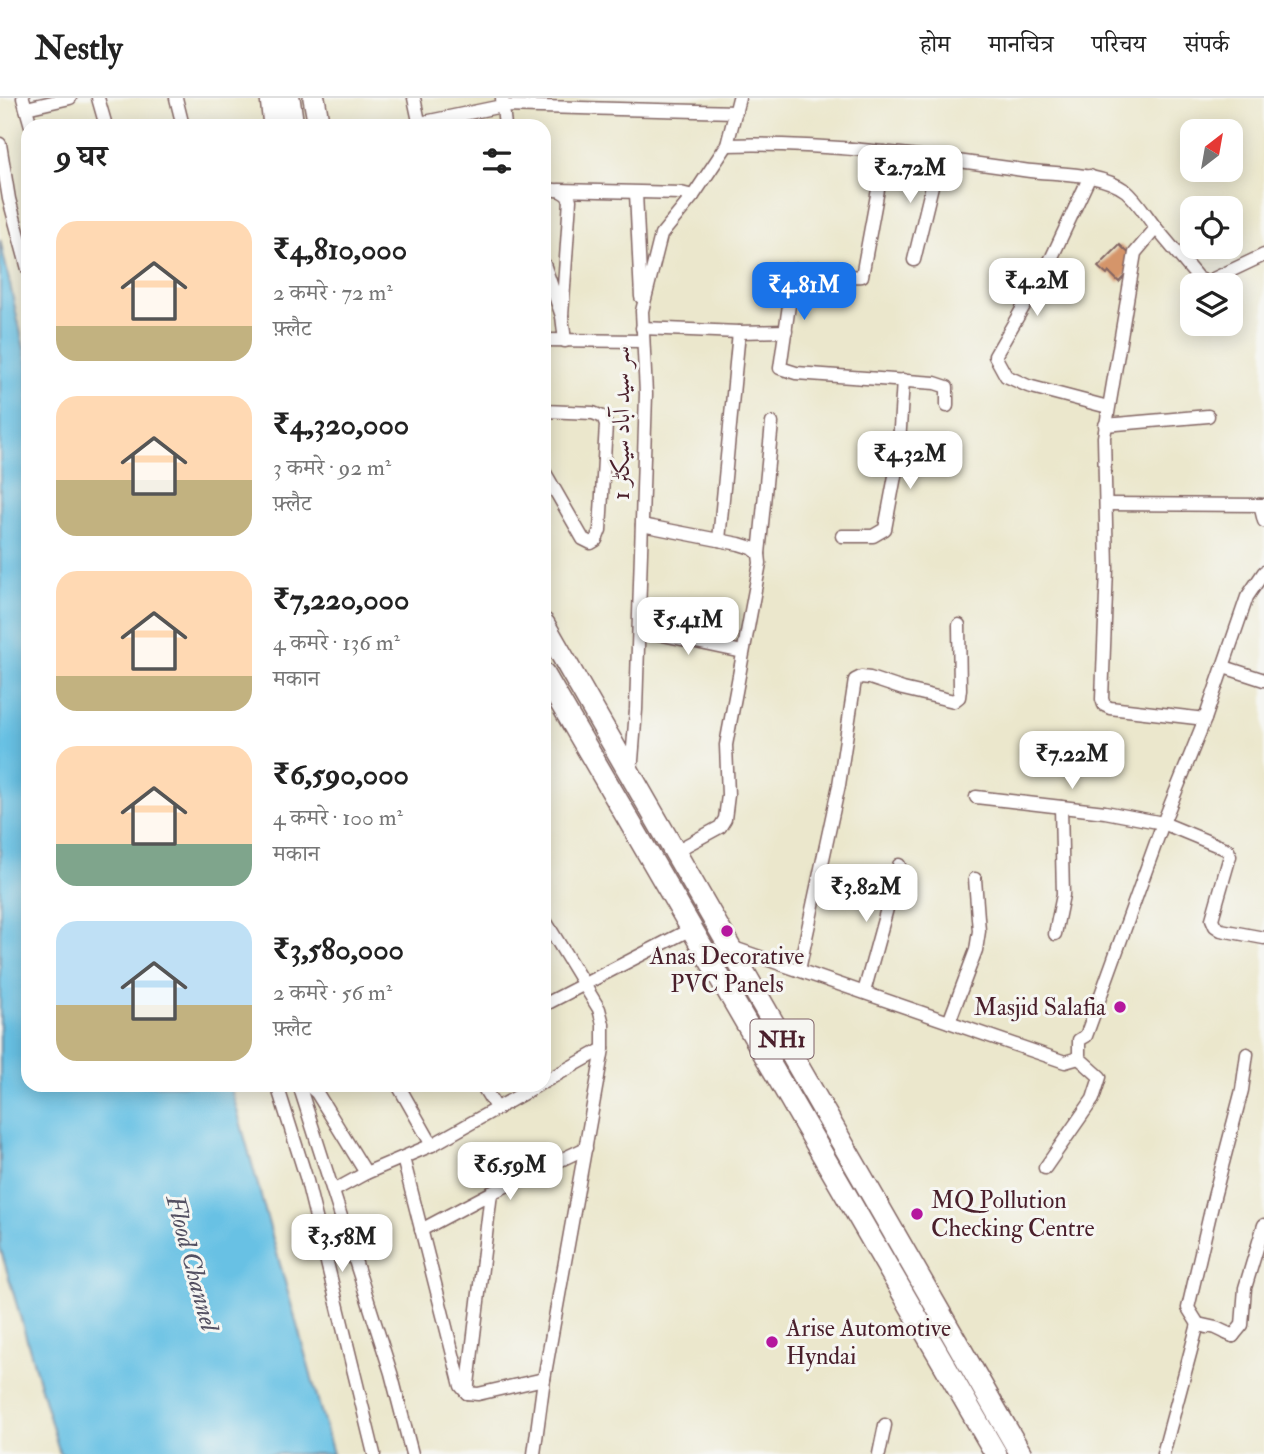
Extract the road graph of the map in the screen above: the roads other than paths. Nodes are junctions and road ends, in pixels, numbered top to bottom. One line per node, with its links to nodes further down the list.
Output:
1 (70, 98): 11 (street)
2 (98, 98): 13 (street)
3 (176, 98): 14 (street)
4 (271, 98): 15 (highway)
5 (289, 98): 16 (highway)
6 (314, 98): 17 (highway)
7 (325, 98): 18 (highway)
8 (414, 98): 19 (street)
9 (739, 98): 12 (street, سر سید آباد سیکٹر 1)
10 (502, 102): 12 (street); 20 (street)
11 (24, 103)
12 (736, 111): 22 (street, سر سید آباد سیکٹر 1)
13 (104, 119)
14 (181, 119)
15 (273, 119)
16 (292, 119)
17 (318, 119)
18 (329, 119)
19 (419, 119)
20 (441, 119)
21 (0, 144): 31 (street)
22 (727, 145): 23 (street); 29 (street, سر سید آباد سیکٹر 1)
23 (885, 152): 24 (street); 37 (street)
24 (939, 157): 25 (street); 33 (street)
25 (1090, 176): 30 (street); 44 (street)
26 (551, 189): 27 (street)
27 (559, 190): 28 (street); 36 (street)
28 (636, 192): 29 (street); 35 (street)
29 (694, 196): 35 (street, سر سید آباد سیکٹر 1)
30 (1156, 228): 32 (street); 44 (street)
31 (21, 243)
32 (1264, 255)
33 (914, 260)
34 (551, 284): 36 (street)
35 (642, 311): 39 (street, سر سید آباد سیکٹر 1)
36 (562, 316): 41 (street)
37 (786, 331): 38 (street); 42 (street)
38 (738, 332): 39 (street); 55 (street)
39 (642, 335): 41 (street); 53 (street, سر سید آباد سیکٹر 1)
40 (551, 340): 41 (street)
41 (565, 341)
42 (904, 380): 43 (street); 54 (street)
43 (947, 406)
44 (1108, 407): 48 (street)
45 (551, 411): 49 (street)
46 (1208, 416): 48 (street)
47 (772, 423): 56 (street)
48 (1105, 425): 50 (street)
49 (551, 483)
50 (1106, 504): 51 (street); 65 (street)
51 (1262, 505): 52 (street)
52 (1264, 521)
53 (642, 525): 55 (street); 59 (street, سر سید آباد سیکٹر 1)
54 (842, 536)
55 (719, 540): 56 (street)
56 (759, 554): 61 (street)
57 (1264, 572): 62 (street)
58 (959, 625): 78 (street)
59 (639, 630): 61 (street); 66 (street, سر سید آباد سیکٹر 1)
60 (551, 636): 66 (highway, NH1)
61 (743, 652): 70 (street)
62 (1224, 667): 63 (street); 65 (street)
63 (1264, 680)
64 (551, 686): 73 (highway, NH1)
65 (1205, 719): 69 (street)
66 (631, 774): 70 (highway, NH1)
67 (976, 797): 68 (street)
68 (1061, 807): 69 (street); 75 (street)
69 (1163, 823): 76 (street); 85 (street)
70 (674, 852): 77 (highway, NH1)
71 (899, 865): 80 (street)
72 (975, 879): 82 (street)
73 (691, 929): 79 (street); 111 (highway, NH1)
74 (551, 931): 79 (street)
75 (1055, 934)
76 (1264, 937)
77 (728, 946): 78 (street); 112 (highway, NH1)
78 (799, 970): 80 (street)
79 (584, 985): 81 (street); 83 (street)
80 (864, 992): 82 (street)
81 (551, 1002)
82 (949, 1022): 85 (street)
83 (603, 1049): 86 (street); 95 (street)
84 (1247, 1054): 103 (street)
85 (1079, 1058): 97 (street)
86 (551, 1078)
87 (279, 1092): 107 (street)
88 (301, 1092): 99 (street)
89 (316, 1092): 98 (street)
90 (402, 1092): 94 (street)
91 (486, 1092): 93 (street)
92 (526, 1092): 93 (street)
93 (497, 1109): 94 (street)
94 (432, 1145): 96 (street)
95 (586, 1149): 100 (street); 104 (street)
96 (403, 1158): 98 (street); 102 (street)
97 (1045, 1168)
98 (366, 1174): 99 (street)
99 (333, 1191): 108 (street)
100 (491, 1193): 102 (street); 105 (street)
101 (1264, 1225): 103 (street)
102 (421, 1230): 105 (street)
103 (1198, 1324): 113 (street)
104 (544, 1380): 105 (street); 109 (street)
105 (467, 1393)
106 (885, 1425): 110 (street)
107 (374, 1454)
108 (412, 1454)
109 (534, 1454)
110 (879, 1454)
111 (996, 1454)
112 (1021, 1454)
113 (1163, 1454)

